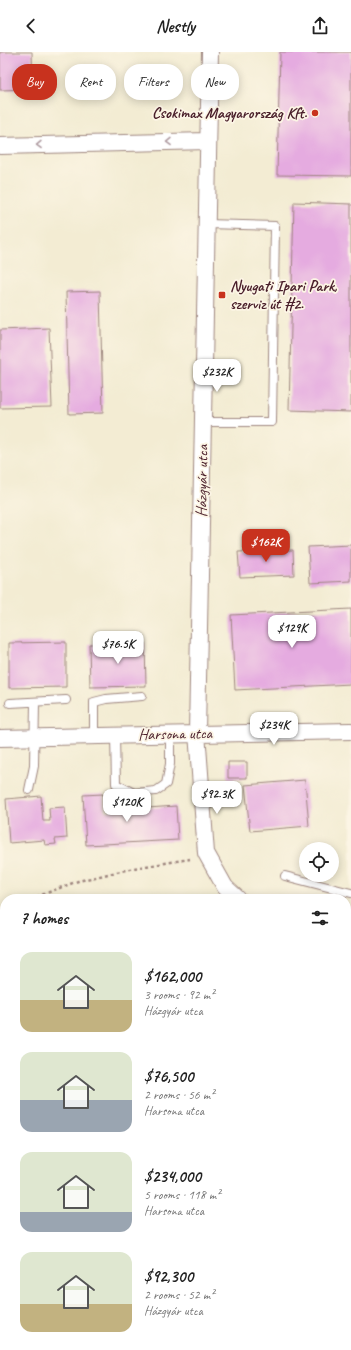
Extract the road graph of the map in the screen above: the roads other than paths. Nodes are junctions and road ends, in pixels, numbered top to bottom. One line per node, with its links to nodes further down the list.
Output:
1 (210, 52): 2 (street, Házgyár utca)
2 (208, 141): 3 (street, one-way to 3); 4 (street, Házgyár utca)
3 (0, 146)
4 (206, 224): 5 (street, Házgyár utca); 5 (lane)
5 (203, 422): 11 (street, Házgyár utca)
6 (142, 696): 14 (lane)
7 (66, 700): 8 (lane)
8 (35, 702): 9 (lane); 15 (lane)
9 (10, 703)
10 (351, 731): 11 (street, Harsona utca)
11 (198, 733): 12 (street, Harsona utca); 20 (street, Házgyár utca)
12 (170, 734): 13 (street, Harsona utca); 13 (lane)
13 (115, 735): 14 (street, Harsona utca)
14 (94, 736): 15 (street, Harsona utca)
15 (35, 737): 16 (street, Harsona utca); 17 (lane)
16 (0, 738)
17 (29, 790)
18 (285, 876): 19 (lane)
19 (351, 893)
20 (232, 894)

